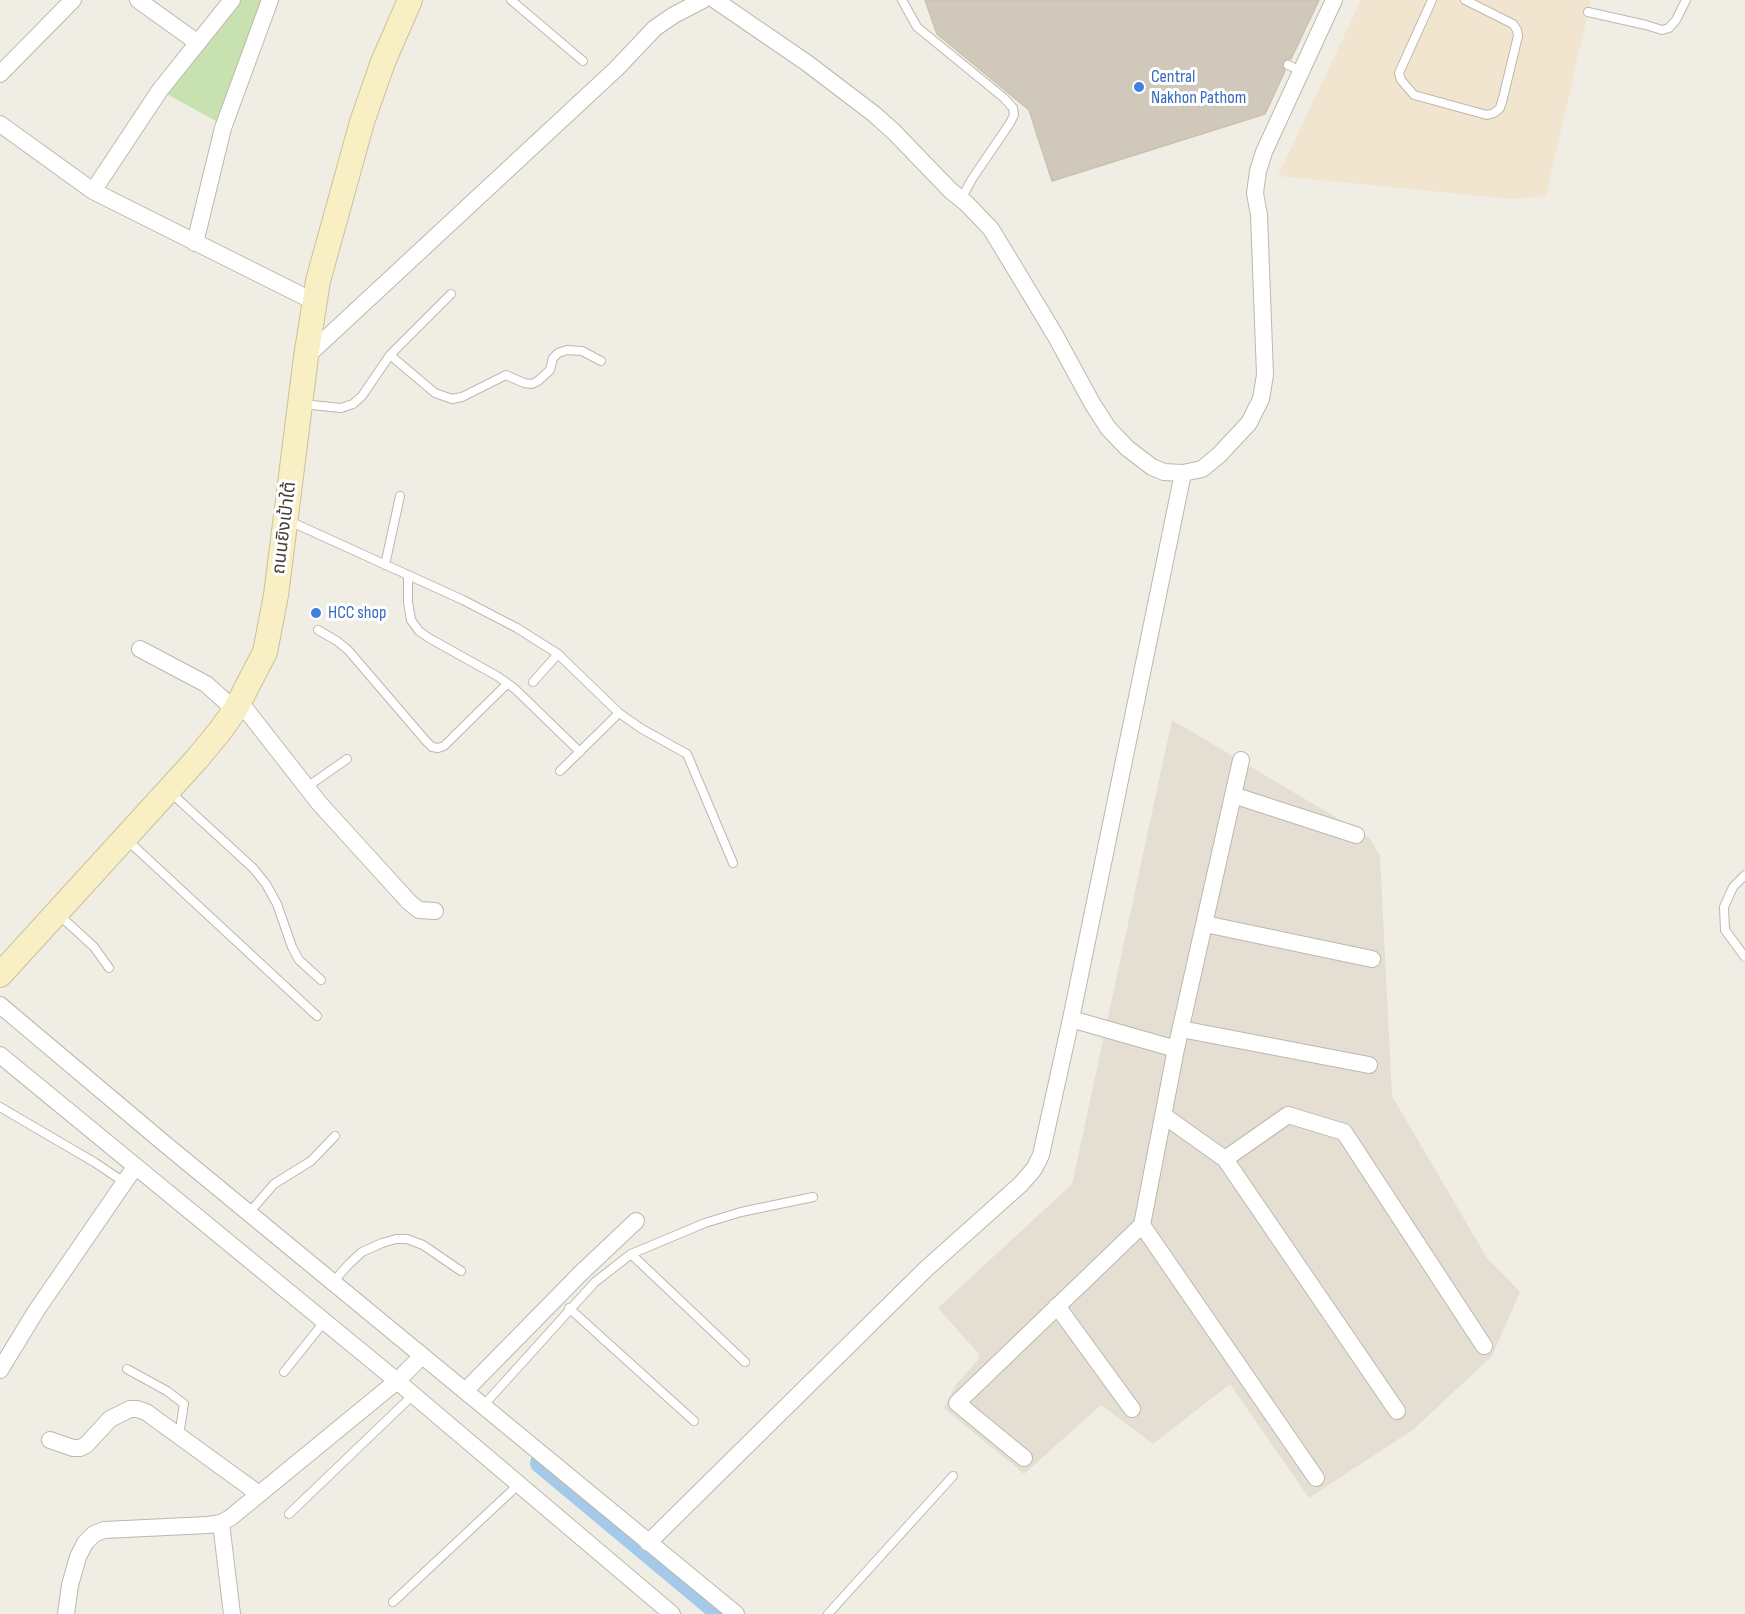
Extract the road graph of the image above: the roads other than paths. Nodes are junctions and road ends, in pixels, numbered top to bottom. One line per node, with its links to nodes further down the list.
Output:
1 (73, 0): 19 (street)
2 (138, 0): 16 (street)
3 (232, 0): 16 (street)
4 (270, 0): 23 (street)
5 (410, 0): 25 (main road, ถนนยิงเป้าใต้)
6 (511, 0): 17 (lane)
7 (703, 0): 27 (street)
8 (715, 0): 22 (street)
9 (902, 0): 22 (lane)
10 (1323, 0): 18 (street)
11 (1334, 0): 18 (street)
12 (1432, 0): 13 (lane)
13 (1466, 0)
14 (1686, 0): 15 (lane)
15 (1588, 12)
16 (198, 43): 21 (street)
17 (583, 61)
18 (1294, 67): 30 (street)
19 (0, 74)
20 (0, 124): 21 (street)
21 (93, 191): 23 (street)
22 (961, 199): 30 (street)
23 (195, 243): 25 (street)
24 (451, 294): 26 (lane)
25 (315, 302): 27 (main road, ถนนยิงเป้าใต้)
26 (390, 355): 28 (lane); 29 (lane)
27 (306, 357): 29 (main road, ถนนยิงเป้าใต้)
28 (601, 361)
29 (302, 404): 32 (main road, ถนนยิงเป้าใต้)
30 (1183, 473): 63 (street)
31 (400, 496): 33 (lane)
32 (286, 519): 33 (lane); 40 (main road, ถนนยิงเป้าใต้)
33 (385, 565): 34 (lane)
34 (408, 575): 37 (lane); 39 (lane)
35 (318, 630): 39 (lane)
36 (140, 649): 40 (street)
37 (558, 654): 38 (lane); 41 (lane)
38 (533, 682)
39 (507, 684): 42 (lane)
40 (238, 706): 46 (street); 47 (main road, ถนนยิงเป้าใต้)
41 (619, 713): 42 (lane); 51 (lane)
42 (580, 752): 45 (lane)
43 (347, 759): 46 (lane)
44 (1241, 760): 48 (street)
45 (560, 771)
46 (307, 788): 53 (street)
47 (168, 791): 50 (main road, ถนนยิงเป้าใต้); 60 (lane)
48 (1233, 795): 49 (street); 55 (street)
49 (1356, 835)
50 (125, 838): 54 (main road, ถนนยิงเป้าใต้); 62 (lane)
51 (733, 862)
52 (1745, 875): 56 (lane)
53 (435, 910)
54 (57, 913): 58 (lane); 59 (main road, ถนนยิงเป้าใต้)
55 (1204, 924): 57 (street); 64 (street)
56 (1745, 957)
57 (1372, 959)
58 (110, 968)
59 (0, 975)
60 (321, 981)
61 (0, 1005): 75 (street)
62 (317, 1016)
63 (1071, 1018): 65 (street); 106 (street)
64 (1181, 1029): 65 (street); 67 (street)
65 (1176, 1049): 69 (street)
66 (0, 1055): 72 (street)
67 (1369, 1065)
68 (0, 1107): 73 (lane)
69 (1163, 1115): 71 (street); 77 (street)
70 (335, 1136): 75 (lane)
71 (1225, 1159): 84 (street); 95 (street)
72 (135, 1167): 73 (street); 83 (street)
73 (124, 1182): 88 (street)
74 (813, 1197): 78 (lane)
75 (249, 1213): 80 (street)
76 (636, 1221): 91 (street)
77 (1142, 1225): 81 (street); 101 (street)
78 (631, 1254): 82 (lane); 86 (lane)
79 (461, 1271): 80 (lane)
80 (333, 1282): 85 (street)
81 (1057, 1306): 94 (street); 99 (street)
82 (569, 1308): 93 (lane); 96 (lane)
83 (324, 1322): 89 (lane); 90 (street)
84 (1484, 1346)
85 (420, 1357): 90 (street); 91 (street)
86 (745, 1362)
87 (127, 1369): 97 (lane)
88 (0, 1370)
89 (284, 1372)
90 (399, 1378): 92 (street); 103 (street)
91 (465, 1390): 93 (street)
92 (413, 1395): 102 (street); 104 (lane)
93 (483, 1406): 106 (street)
94 (1132, 1409)
95 (1397, 1411)
96 (694, 1421)
97 (179, 1436): 98 (street); 103 (street)
98 (50, 1440)
99 (1024, 1458)
100 (953, 1476): 109 (lane)
101 (1316, 1478)
102 (518, 1485): 107 (lane); 112 (street)
103 (259, 1494): 105 (street)
104 (289, 1514)
105 (221, 1523): 110 (street); 111 (street)
106 (648, 1543): 108 (street)
107 (393, 1602)
108 (719, 1609): 113 (street)
109 (833, 1612)
110 (66, 1614)
111 (232, 1614)
112 (672, 1614)
113 (736, 1614)

